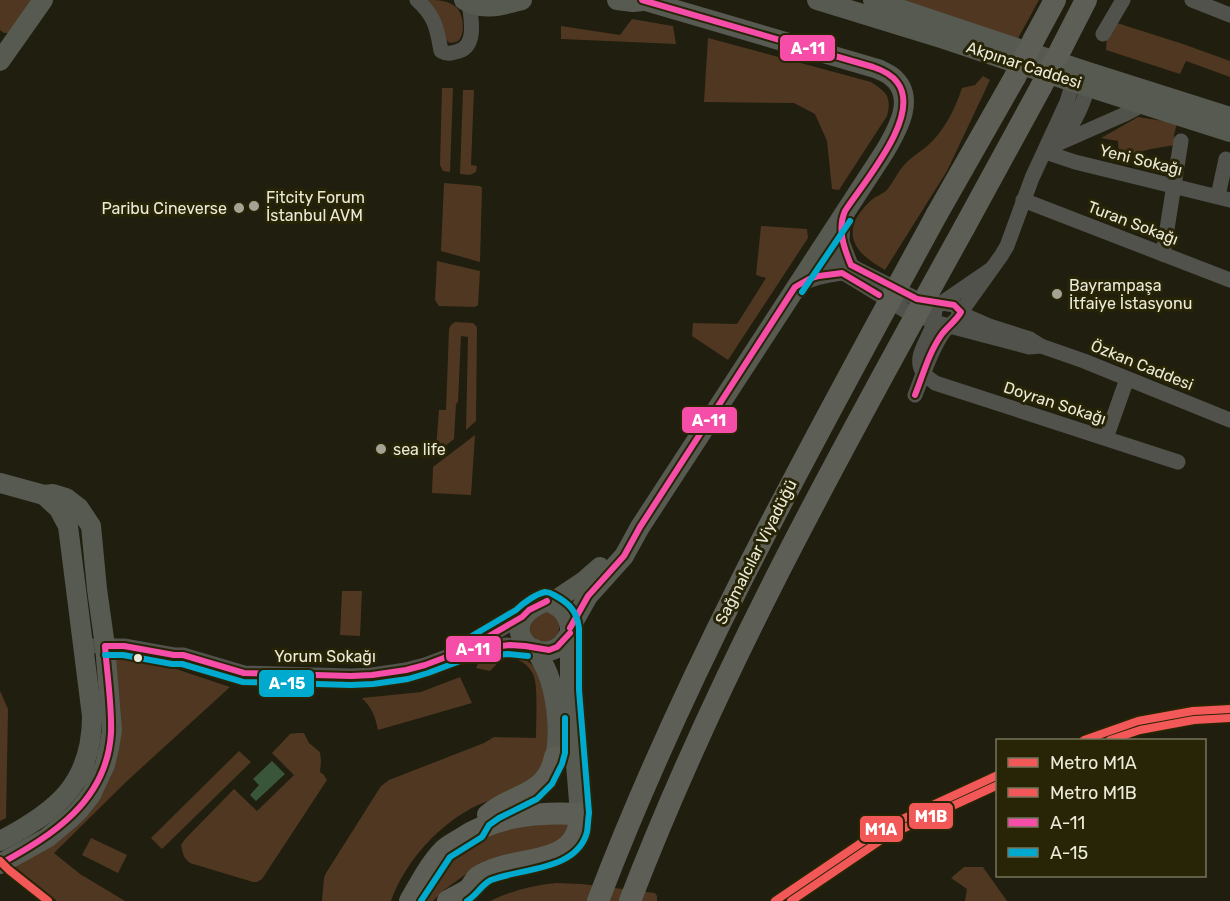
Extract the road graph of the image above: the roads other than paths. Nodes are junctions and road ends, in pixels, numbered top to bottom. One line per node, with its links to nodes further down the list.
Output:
1 (43, 0): 16 (main road)
2 (417, 0): 12 (street)
3 (522, 0): 13 (main road)
4 (617, 0): 5 (main road)
5 (642, 0): 27 (main road)
6 (817, 0): 17 (main road, Akpınar Caddesi)
7 (873, 0): 17 (main road, Akpınar Caddesi)
8 (1056, 0): 62 (highway, Sağmalcılar Viyadüğü, bridge)
9 (1086, 0): 63 (highway, Sağmalcılar Viyadüğü, bridge)
10 (1123, 0): 15 (street)
11 (1192, 0): 14 (street)
12 (467, 1): 13 (main road)
13 (502, 3)
14 (1230, 15)
15 (1103, 34)
16 (0, 61)
17 (1082, 80): 18 (main road, Akpınar Caddesi); 19 (main road, Akpınar Caddesi); 22 (street)
18 (1142, 105): 20 (main road, Akpınar Caddesi); 22 (street)
19 (1230, 117)
20 (1230, 132)
21 (1181, 141): 24 (street)
22 (1050, 148): 24 (street, Yeni Sokağı); 26 (street)
23 (1226, 159): 25 (street)
24 (1173, 186): 25 (street, Yeni Sokağı); 29 (street)
25 (1224, 198)
26 (1023, 200): 29 (street, Turan Sokağı); 31 (street)
27 (843, 216): 28 (main road); 30 (street)
28 (819, 252): 30 (street); 33 (main road)
29 (1163, 254): 32 (street, Turan Sokağı)
30 (846, 269): 33 (street); 34 (street, Özkan Caddesi); 36 (street, Özkan Caddesi)
31 (990, 270): 34 (street); 35 (street)
32 (1230, 280)
33 (795, 287): 46 (main road)
34 (943, 303): 35 (street, Özkan Caddesi); 36 (street)
35 (961, 312): 36 (street); 37 (street, Özkan Caddesi)
36 (942, 324): 37 (street, Özkan Caddesi); 38 (street)
37 (1041, 346): 39 (street, Özkan Caddesi)
38 (924, 374): 40 (street); 42 (street, Doyran Sokağı)
39 (1127, 379): 41 (street, Özkan Caddesi); 42 (street)
40 (915, 396)
41 (1230, 420)
42 (1106, 438): 43 (street, Doyran Sokağı)
43 (1178, 462)
44 (0, 483): 45 (main road)
45 (68, 509): 50 (main road); 51 (main road)
46 (640, 527): 47 (main road); 49 (main road)
47 (551, 603): 48 (main road); 49 (main road)
48 (522, 617): 52 (main road); 53 (street, Yorum Sokağı)
49 (570, 631): 52 (main road); 55 (main road)
50 (84, 646): 51 (street, Yorum Sokağı); 57 (main road)
51 (105, 646): 53 (street, Yorum Sokağı); 57 (main road)
52 (532, 648): 53 (street, Yorum Sokağı); 54 (main road)
53 (465, 650)
54 (555, 757): 56 (highway)
55 (580, 814): 56 (highway); 61 (highway)
56 (476, 830): 60 (highway)
57 (28, 838): 58 (main road); 59 (main road)
58 (0, 842)
59 (0, 864)
60 (410, 901)
61 (448, 901)
62 (598, 901)
63 (630, 901)

